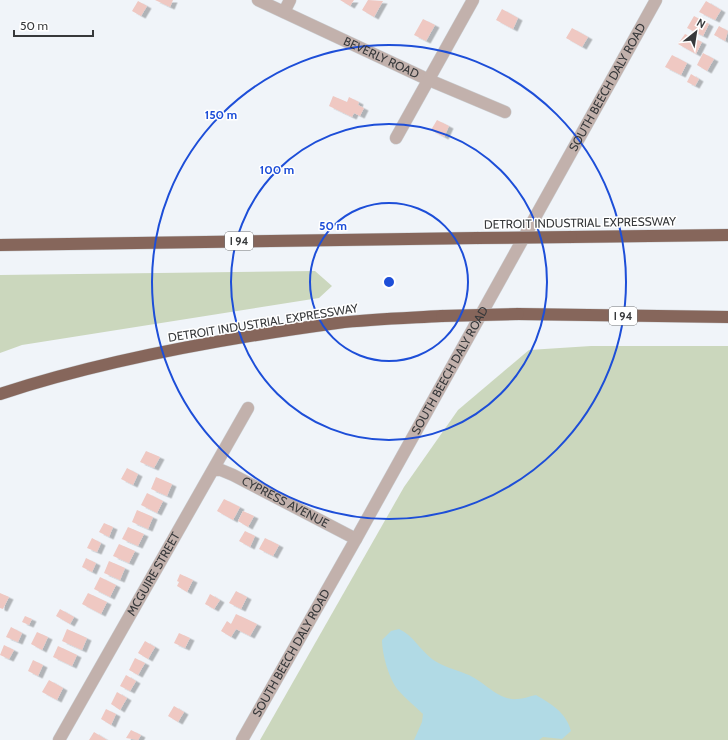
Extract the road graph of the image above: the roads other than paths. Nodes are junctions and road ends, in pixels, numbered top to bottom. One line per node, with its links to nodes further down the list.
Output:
1 (258, 0): 5 (street, BEVERLY ROAD)
2 (290, 0): 5 (street)
3 (473, 0): 6 (street)
4 (656, 0): 15 (street, SOUTH BEECH DALY ROAD)
5 (284, 12): 6 (street, BEVERLY ROAD)
6 (429, 80): 7 (street, BEVERLY ROAD); 8 (street)
7 (505, 112)
8 (396, 138)
9 (728, 235): 10 (highway, DETROIT INDUSTRIAL EXPRESSWAY / I 94, bridge)
10 (0, 245)
11 (728, 317): 12 (highway, DETROIT INDUSTRIAL EXPRESSWAY / I 94, bridge)
12 (0, 394)
13 (248, 408): 14 (street, MCGUIRE STREET)
14 (214, 470): 15 (street, CYPRESS AVENUE); 16 (street, MCGUIRE STREET)
15 (356, 539): 17 (street, SOUTH BEECH DALY ROAD)
16 (59, 740)
17 (242, 740)

